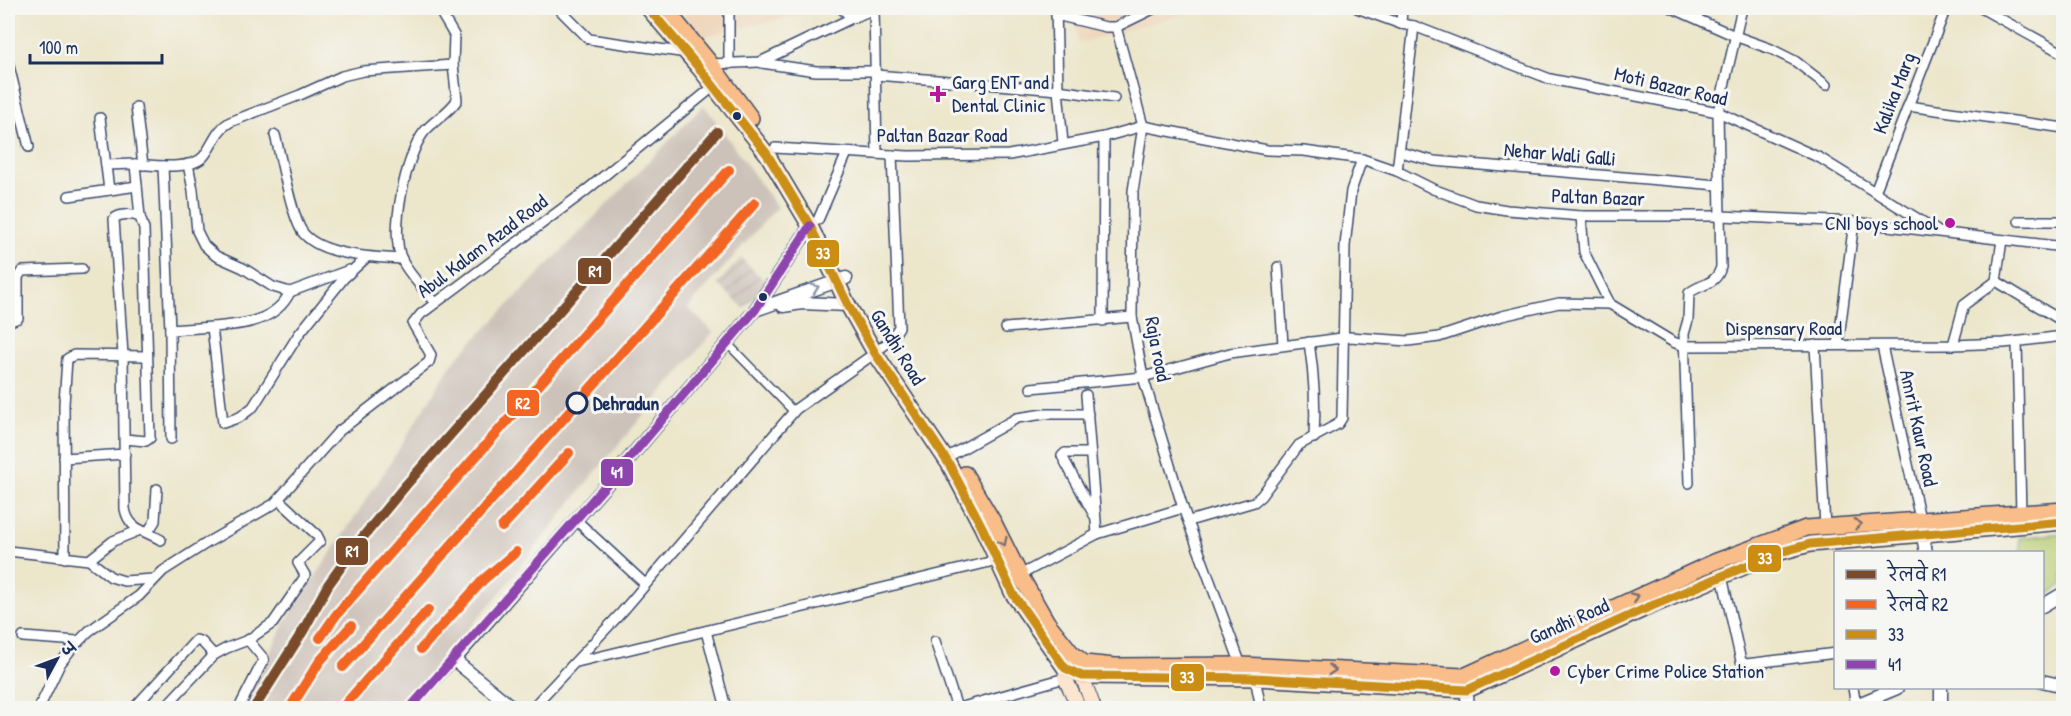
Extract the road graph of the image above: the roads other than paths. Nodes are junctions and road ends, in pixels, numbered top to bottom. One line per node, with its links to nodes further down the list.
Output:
1 (438, 8): 29 (street)
2 (558, 8): 23 (street)
3 (648, 8): 23 (main road)
4 (665, 8): 23 (main road)
5 (729, 8): 28 (street)
6 (841, 8): 17 (street)
7 (876, 8): 17 (street); 30 (street)
8 (1155, 8): 21 (street)
9 (1358, 8): 19 (street, Moti Bazar Road)
10 (1402, 8): 19 (street)
11 (1672, 8): 22 (street)
12 (1742, 8): 22 (street)
13 (1946, 8): 35 (street, Kalika Marg)
14 (1981, 8): 18 (street)
15 (2002, 8): 18 (street)
16 (1056, 11): 21 (street); 33 (street)
17 (852, 18): 26 (street)
18 (2001, 19): 24 (street)
19 (1401, 24): 20 (street, Moti Bazar Road)
20 (1414, 26): 37 (street, Moti Bazar Road); 46 (street)
21 (1116, 27): 39 (street, Raja road)
22 (1735, 36): 31 (street); 37 (street)
23 (692, 50): 27 (main road, Gandhi Road); 32 (main road, Gandhi Road)
24 (2064, 54)
25 (8, 62): 44 (street)
26 (760, 62): 28 (street); 30 (street)
27 (711, 64): 28 (street); 45 (main road, Gandhi Road)
28 (729, 64)
29 (453, 65): 52 (street); 72 (street)
30 (876, 73): 33 (street); 48 (street)
31 (1826, 85)
32 (713, 87): 67 (main road, Gandhi Road); 79 (street, Abul Kalam Azad Road)
33 (1058, 90): 34 (street); 43 (street)
34 (1114, 98)
35 (1908, 106): 40 (street); 59 (street, Kalika Marg)
36 (136, 107): 51 (street)
37 (1718, 112): 56 (street); 59 (street, Moti Bazar Road)
38 (100, 118): 53 (street)
39 (1143, 126): 42 (street, Paltan Bazar Road); 50 (street, Paltan Bazar); 83 (street, Raja road)
40 (2064, 128)
41 (275, 135): 71 (street)
42 (1104, 137): 43 (street, Paltan Bazar Road); 84 (street)
43 (1062, 143): 49 (street, Paltan Bazar Road)
44 (29, 147)
45 (774, 148): 47 (street, Paltan Bazar Road); 67 (main road, Gandhi Road)
46 (1400, 152): 55 (street); 56 (street, Nehar Wali Galli)
47 (847, 153): 48 (street, Paltan Bazar Road); 67 (street)
48 (877, 154): 49 (street, Paltan Bazar Road)
49 (892, 155): 101 (street)
50 (1362, 159): 55 (street, Paltan Bazar); 91 (street)
51 (139, 164): 53 (street); 54 (street); 57 (street)
52 (188, 164): 54 (street); 78 (street)
53 (106, 165): 58 (street)
54 (163, 166): 89 (street)
55 (1397, 171): 61 (street, Paltan Bazar)
56 (1718, 185): 62 (street)
57 (137, 186): 58 (street); 63 (street)
58 (109, 190): 60 (street)
59 (1875, 192): 68 (street, Moti Bazar Road)
60 (69, 196)
61 (1581, 216): 62 (street, Paltan Bazar); 80 (street)
62 (1720, 216): 66 (street, Paltan Bazar); 99 (street)
63 (140, 217): 102 (street); 103 (street)
64 (2019, 221): 65 (street)
65 (2064, 221)
66 (1854, 222): 68 (street, Paltan Bazar); 97 (street)
67 (814, 223): 76 (main road, Gandhi Road); 82 (street)
68 (1938, 231): 69 (street, Paltan Bazar)
69 (2002, 240): 70 (street, Paltan Bazar); 77 (street)
70 (2064, 246)
71 (368, 257): 72 (street); 75 (street)
72 (402, 260): 79 (street)
73 (1278, 267): 95 (street)
74 (82, 269): 85 (street)
75 (352, 269): 78 (street); 87 (street)
76 (841, 279): 81 (main road, Gandhi Road); 82 (street, one-way to 76); 101 (main road, Gandhi Road)
77 (1996, 281): 86 (street); 98 (street)
78 (290, 292): 87 (street)
79 (435, 303): 118 (street, Abul Kalam Azad Road)
80 (1610, 304): 91 (street); 99 (street, Dispensary Road)
81 (848, 305): 82 (street); 101 (main road, Gandhi Road)
82 (755, 310): 94 (street)
83 (1132, 317): 84 (street); 104 (street, Raja road)
84 (1103, 321): 88 (street)
85 (8, 322)
86 (2064, 322)
87 (213, 327): 89 (street)
88 (1006, 328)
89 (170, 330): 111 (street)
90 (2064, 336): 93 (street, Dispensary Road)
91 (1344, 338): 92 (street); 109 (street)
92 (1309, 342): 95 (street); 109 (street)
93 (2017, 342): 98 (street, Dispensary Road); 121 (street)
94 (727, 343): 107 (street); 124 (street)
95 (1283, 345): 104 (street)
96 (1815, 345): 97 (street, Dispensary Road); 99 (street, Dispensary Road); 127 (street)
97 (1838, 345): 100 (street, Dispensary Road)
98 (1953, 345): 100 (street, Dispensary Road)
99 (1684, 346): 116 (street)
100 (1882, 346): 123 (street, Amrit Kaur Road)
101 (878, 350): 107 (street); 114 (main road, Gandhi Road); 136 (main road, Gandhi Road)
102 (123, 355): 103 (street); 110 (street); 115 (street)
103 (147, 356): 110 (street)
104 (1143, 377): 105 (street); 119 (street, Raja road)
105 (1031, 388)
106 (1086, 395): 108 (street)
107 (794, 412): 140 (street)
108 (1088, 414): 112 (street); 114 (street)
109 (1314, 438): 125 (street)
110 (125, 439): 113 (street)
111 (171, 439)
112 (1090, 453): 122 (street); 122 (street)
113 (126, 454): 115 (street); 128 (street)
114 (953, 454): 137 (main road, Gandhi Road, one-way to 137)
115 (64, 458): 134 (street)
116 (1689, 483)
117 (157, 489): 128 (street)
118 (279, 500): 139 (street, Abul Kalam Azad Road); 145 (street)
119 (1183, 508): 125 (street, Raja road); 129 (street)
120 (2064, 510): 121 (main road, Gandhi Road)
121 (2021, 514): 123 (main road, Gandhi Road)
122 (1095, 518): 129 (street)
123 (1920, 519): 127 (main road, Gandhi Road, one-way to 123); 130 (street)
124 (576, 520): 140 (street); 151 (street)
125 (1189, 521): 153 (street, Raja road)
126 (2064, 522): 130 (main road, Gandhi Road)
127 (1825, 526): 158 (main road, Gandhi Road, one-way to 127)
128 (144, 531): 131 (street); 135 (street)
129 (1097, 534): 137 (street)
130 (1923, 535): 133 (street); 138 (main road, Gandhi Road)
131 (161, 540)
132 (8, 551): 134 (street)
133 (1926, 551)
134 (65, 558): 135 (street)
135 (89, 560): 139 (street)
136 (998, 560): 143 (street); 155 (main road, Gandhi Road)
137 (1020, 575): 148 (main road, Gandhi Road)
138 (1722, 576): 149 (street); 158 (main road, Gandhi Road)
139 (154, 579): 146 (street, Abul Kalam Azad Road)
140 (645, 584): 152 (street)
141 (2064, 593): 142 (street)
142 (2044, 605)
143 (706, 631): 152 (street); 172 (street)
144 (23, 637): 146 (street)
145 (248, 640): 150 (street); 168 (street)
146 (78, 641): 165 (street, Abul Kalam Azad Road)
147 (935, 641): 173 (street)
148 (1071, 652): 154 (main road, Gandhi Road); 155 (main road)
149 (1834, 653)
150 (214, 655): 166 (street); 167 (street)
151 (454, 660): 169 (street); 170 (street)
152 (577, 663): 171 (street)
153 (1241, 665): 154 (main road, Gandhi Road); 158 (main road, Gandhi Road, one-way to 158)
154 (1083, 669): 155 (main road); 156 (main road, Gandhi Road); 175 (main road)
155 (1065, 673): 163 (street); 174 (main road)
156 (1256, 678): 158 (main road, Gandhi Road); 176 (street)
157 (2044, 681): 159 (street)
158 (1466, 683): 177 (street)
159 (2064, 686)
160 (1853, 689): 164 (street)
161 (1892, 689): 164 (street)
162 (1941, 689): 178 (street)
163 (978, 706): 173 (street)
164 (1852, 707)
165 (39, 708)
166 (134, 708)
167 (164, 708)
168 (239, 708)
169 (410, 708)
170 (513, 708)
171 (532, 708)
172 (726, 708)
173 (958, 708)
174 (1079, 708)
175 (1094, 708)
176 (1262, 708)
177 (1468, 708)
178 (1941, 708)

